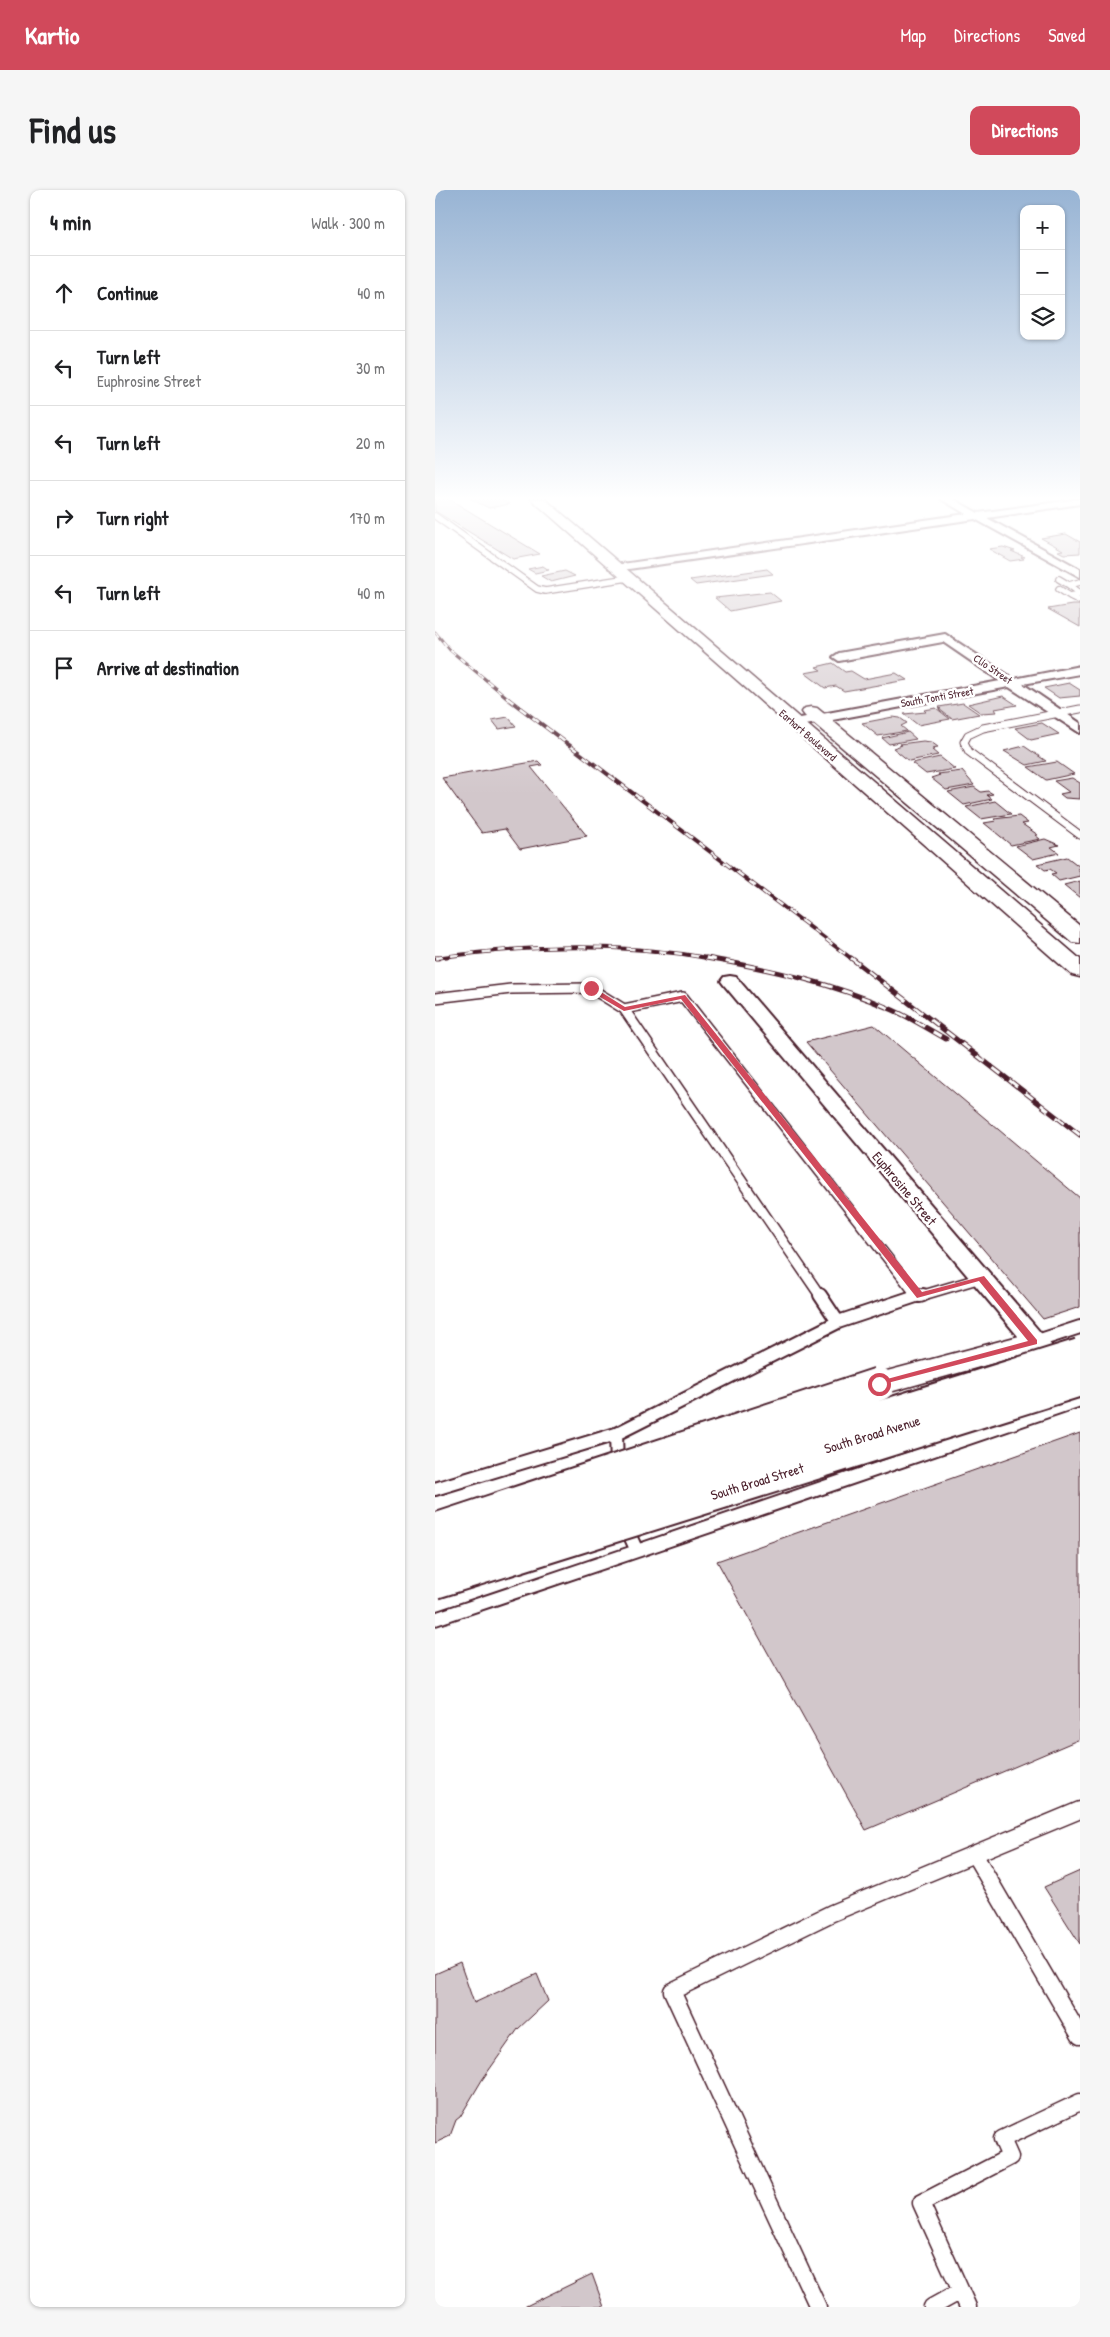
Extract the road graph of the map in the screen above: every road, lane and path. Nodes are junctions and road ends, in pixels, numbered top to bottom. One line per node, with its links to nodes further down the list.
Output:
1 (662, 598): 2 (main road, Earhart Boulevard)
2 (705, 634): 3 (main road); 11 (main road, Earhart Boulevard)
3 (723, 638)
4 (839, 657): 6 (street, Clio Street)
5 (1080, 670): 6 (street, South Tonti Street)
6 (1013, 683): 9 (street, Clio Street); 10 (street, South Tonti Street)
7 (796, 699): 10 (main road, Earhart Boulevard)
8 (1080, 709): 9 (lane)
9 (1058, 713): 12 (street, Clio Street); 15 (lane)
10 (819, 718): 11 (street, South Tonti Street); 13 (main road, Earhart Boulevard)
11 (795, 723): 14 (main road, Earhart Boulevard)
12 (1080, 729)
13 (938, 820): 14 (main road); 16 (main road, Earhart Boulevard)
14 (912, 824): 17 (main road, Earhart Boulevard)
15 (1080, 835)
16 (1080, 937)
17 (1075, 962): 19 (main road)
18 (730, 982): 22 (street, Euphrosine Street)
19 (1080, 991)
20 (435, 998): 21 (lane)
21 (624, 1009): 23 (lane); 24 (lane)
22 (981, 1278): 23 (lane); 26 (street, Euphrosine Street)
23 (920, 1296): 24 (lane)
24 (838, 1322): 30 (lane)
25 (1080, 1327): 26 (lane)
26 (1033, 1342): 27 (street, Euphrosine Street); 33 (main road, bridge)
27 (1076, 1370): 28 (street, Euphrosine Street); 32 (street, South Broad Avenue); 35 (main road, South Broad Street, bridge); 37 (main road, South Broad Street, bridge)
28 (1080, 1396)
29 (1080, 1400): 34 (lane)
30 (616, 1434): 31 (lane); 32 (lane)
31 (435, 1490)
32 (618, 1512): 34 (lane); 36 (street, South Broad Avenue)
33 (435, 1530)
34 (637, 1551): 38 (lane)
35 (435, 1556)
36 (435, 1570)
37 (435, 1582)
38 (435, 1618)
39 (1080, 1810): 40 (lane)
40 (974, 1854): 41 (lane); 44 (lane)
41 (1080, 2036)
42 (1080, 2102): 43 (lane)
43 (965, 2299): 45 (lane)
44 (818, 2307)
45 (933, 2307)

